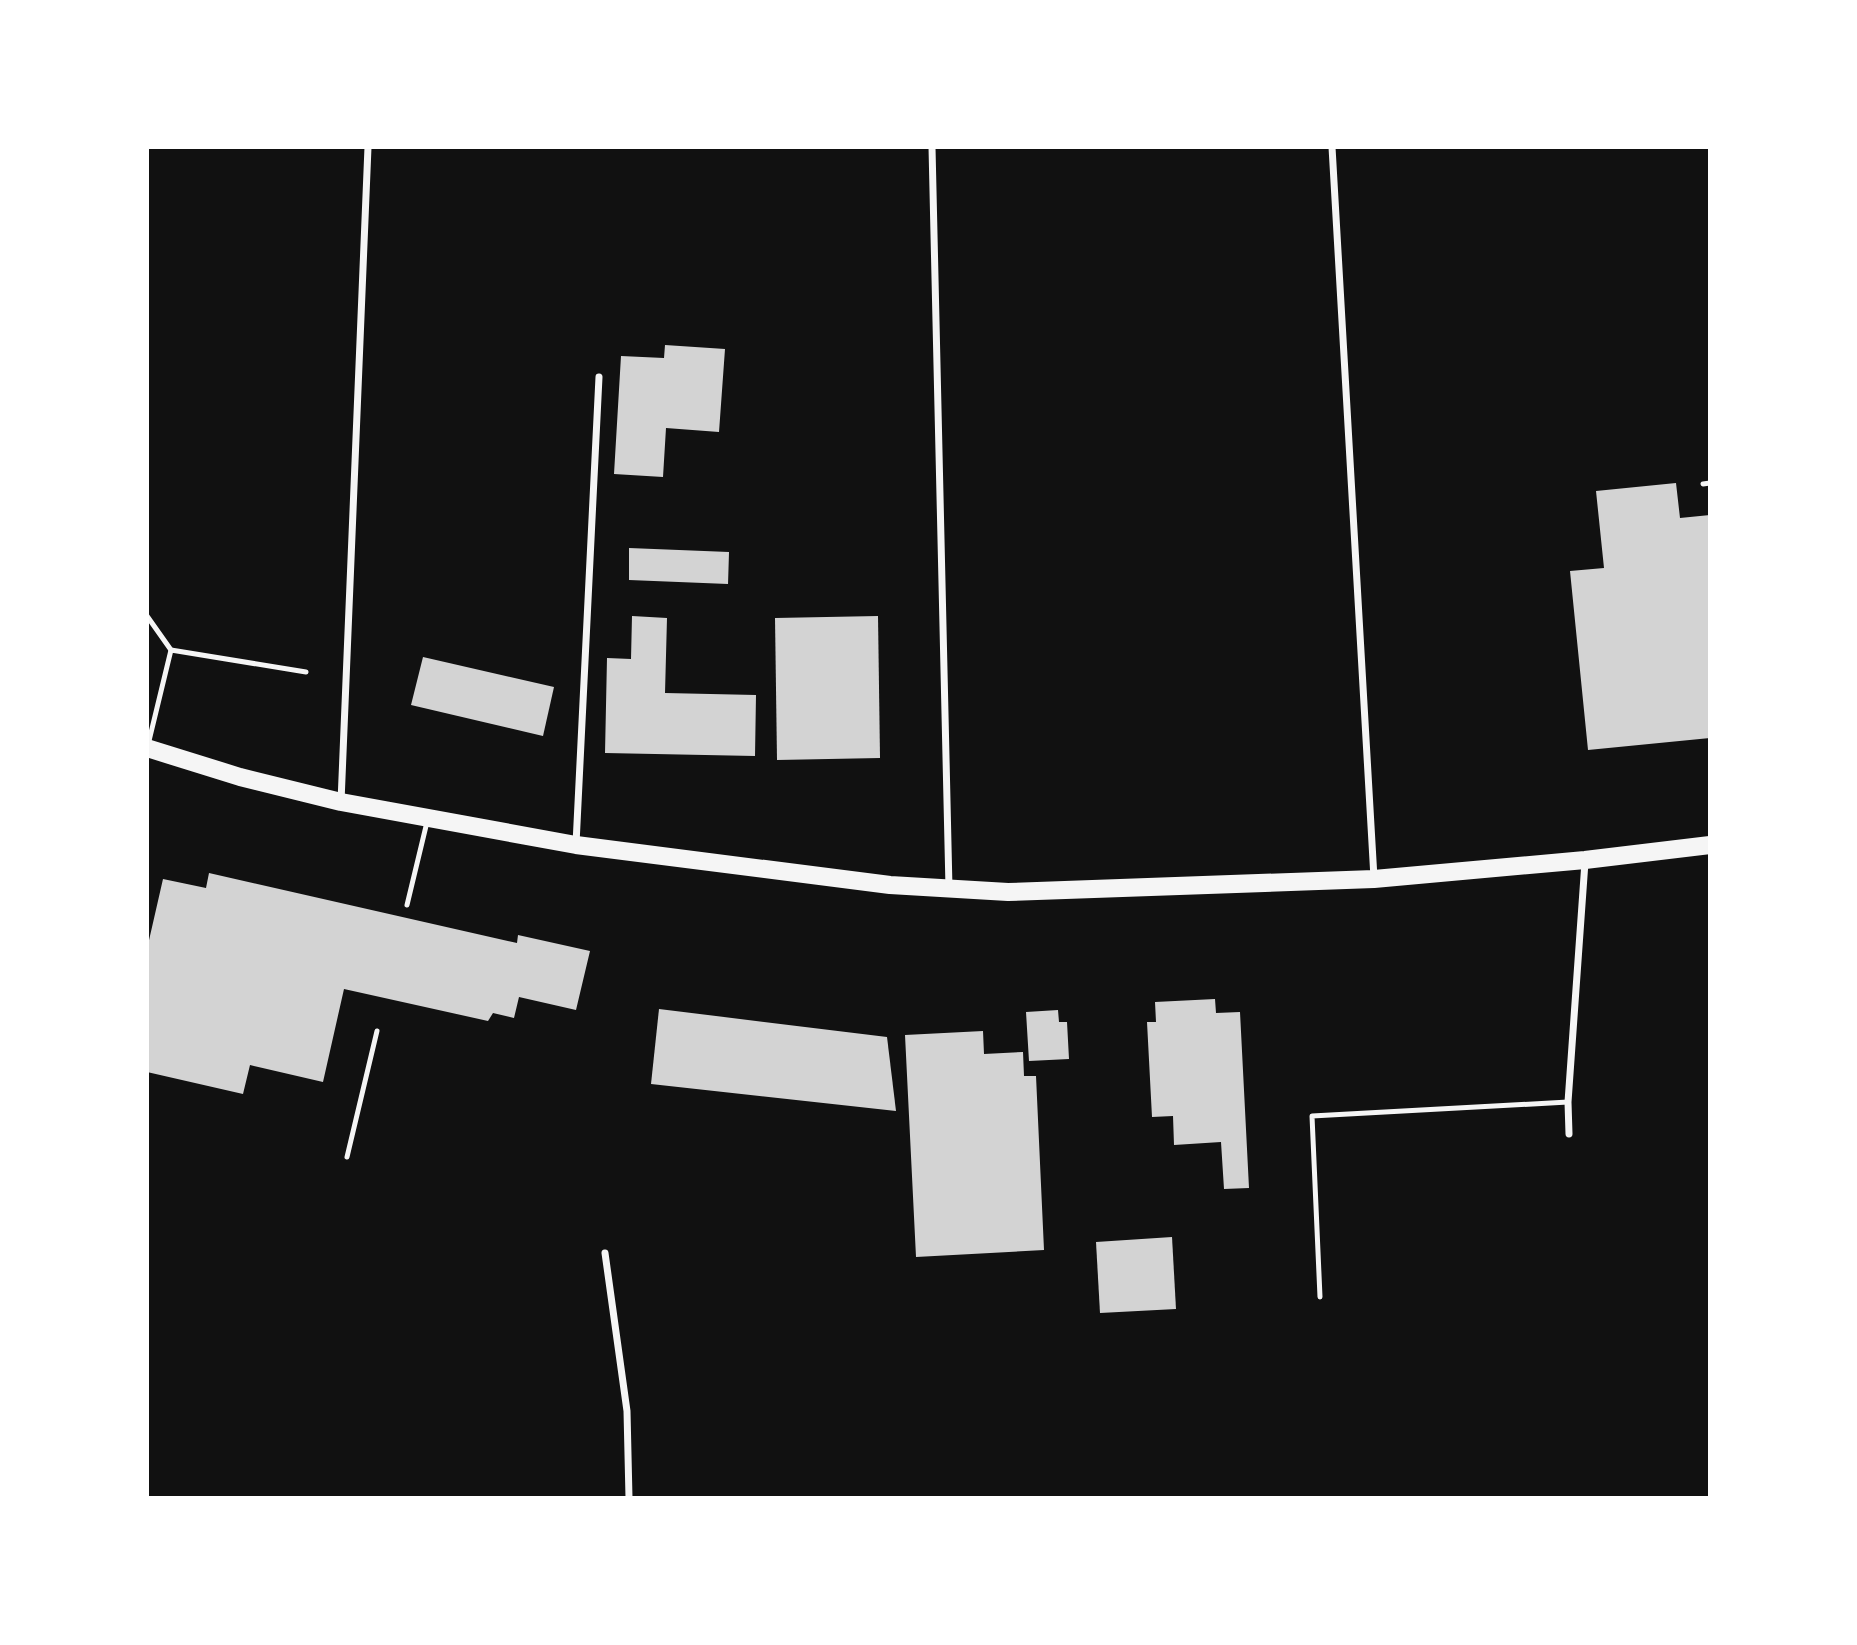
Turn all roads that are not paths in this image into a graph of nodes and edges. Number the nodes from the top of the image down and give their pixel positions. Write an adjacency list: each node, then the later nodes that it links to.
1 (368, 147): 11 (street)
2 (932, 147): 17 (street)
3 (1332, 147): 16 (street)
4 (599, 377): 13 (street)
5 (1710, 483): 6 (lane)
6 (1703, 484)
7 (147, 616): 8 (lane)
8 (171, 650): 9 (lane); 10 (lane)
9 (306, 672)
10 (147, 748): 11 (main road)
11 (341, 802): 12 (main road)
12 (428, 819): 13 (main road); 18 (lane)
13 (576, 845): 17 (main road)
14 (1710, 845): 15 (main road)
15 (1585, 860): 16 (main road); 20 (street)
16 (1374, 879): 17 (main road)
17 (949, 889)
18 (407, 905)
19 (377, 1031): 22 (lane)
20 (1568, 1102): 21 (street); 24 (lane)
21 (1569, 1134)
22 (347, 1157)
23 (605, 1253): 25 (street)
24 (1320, 1297)
25 (629, 1498)

